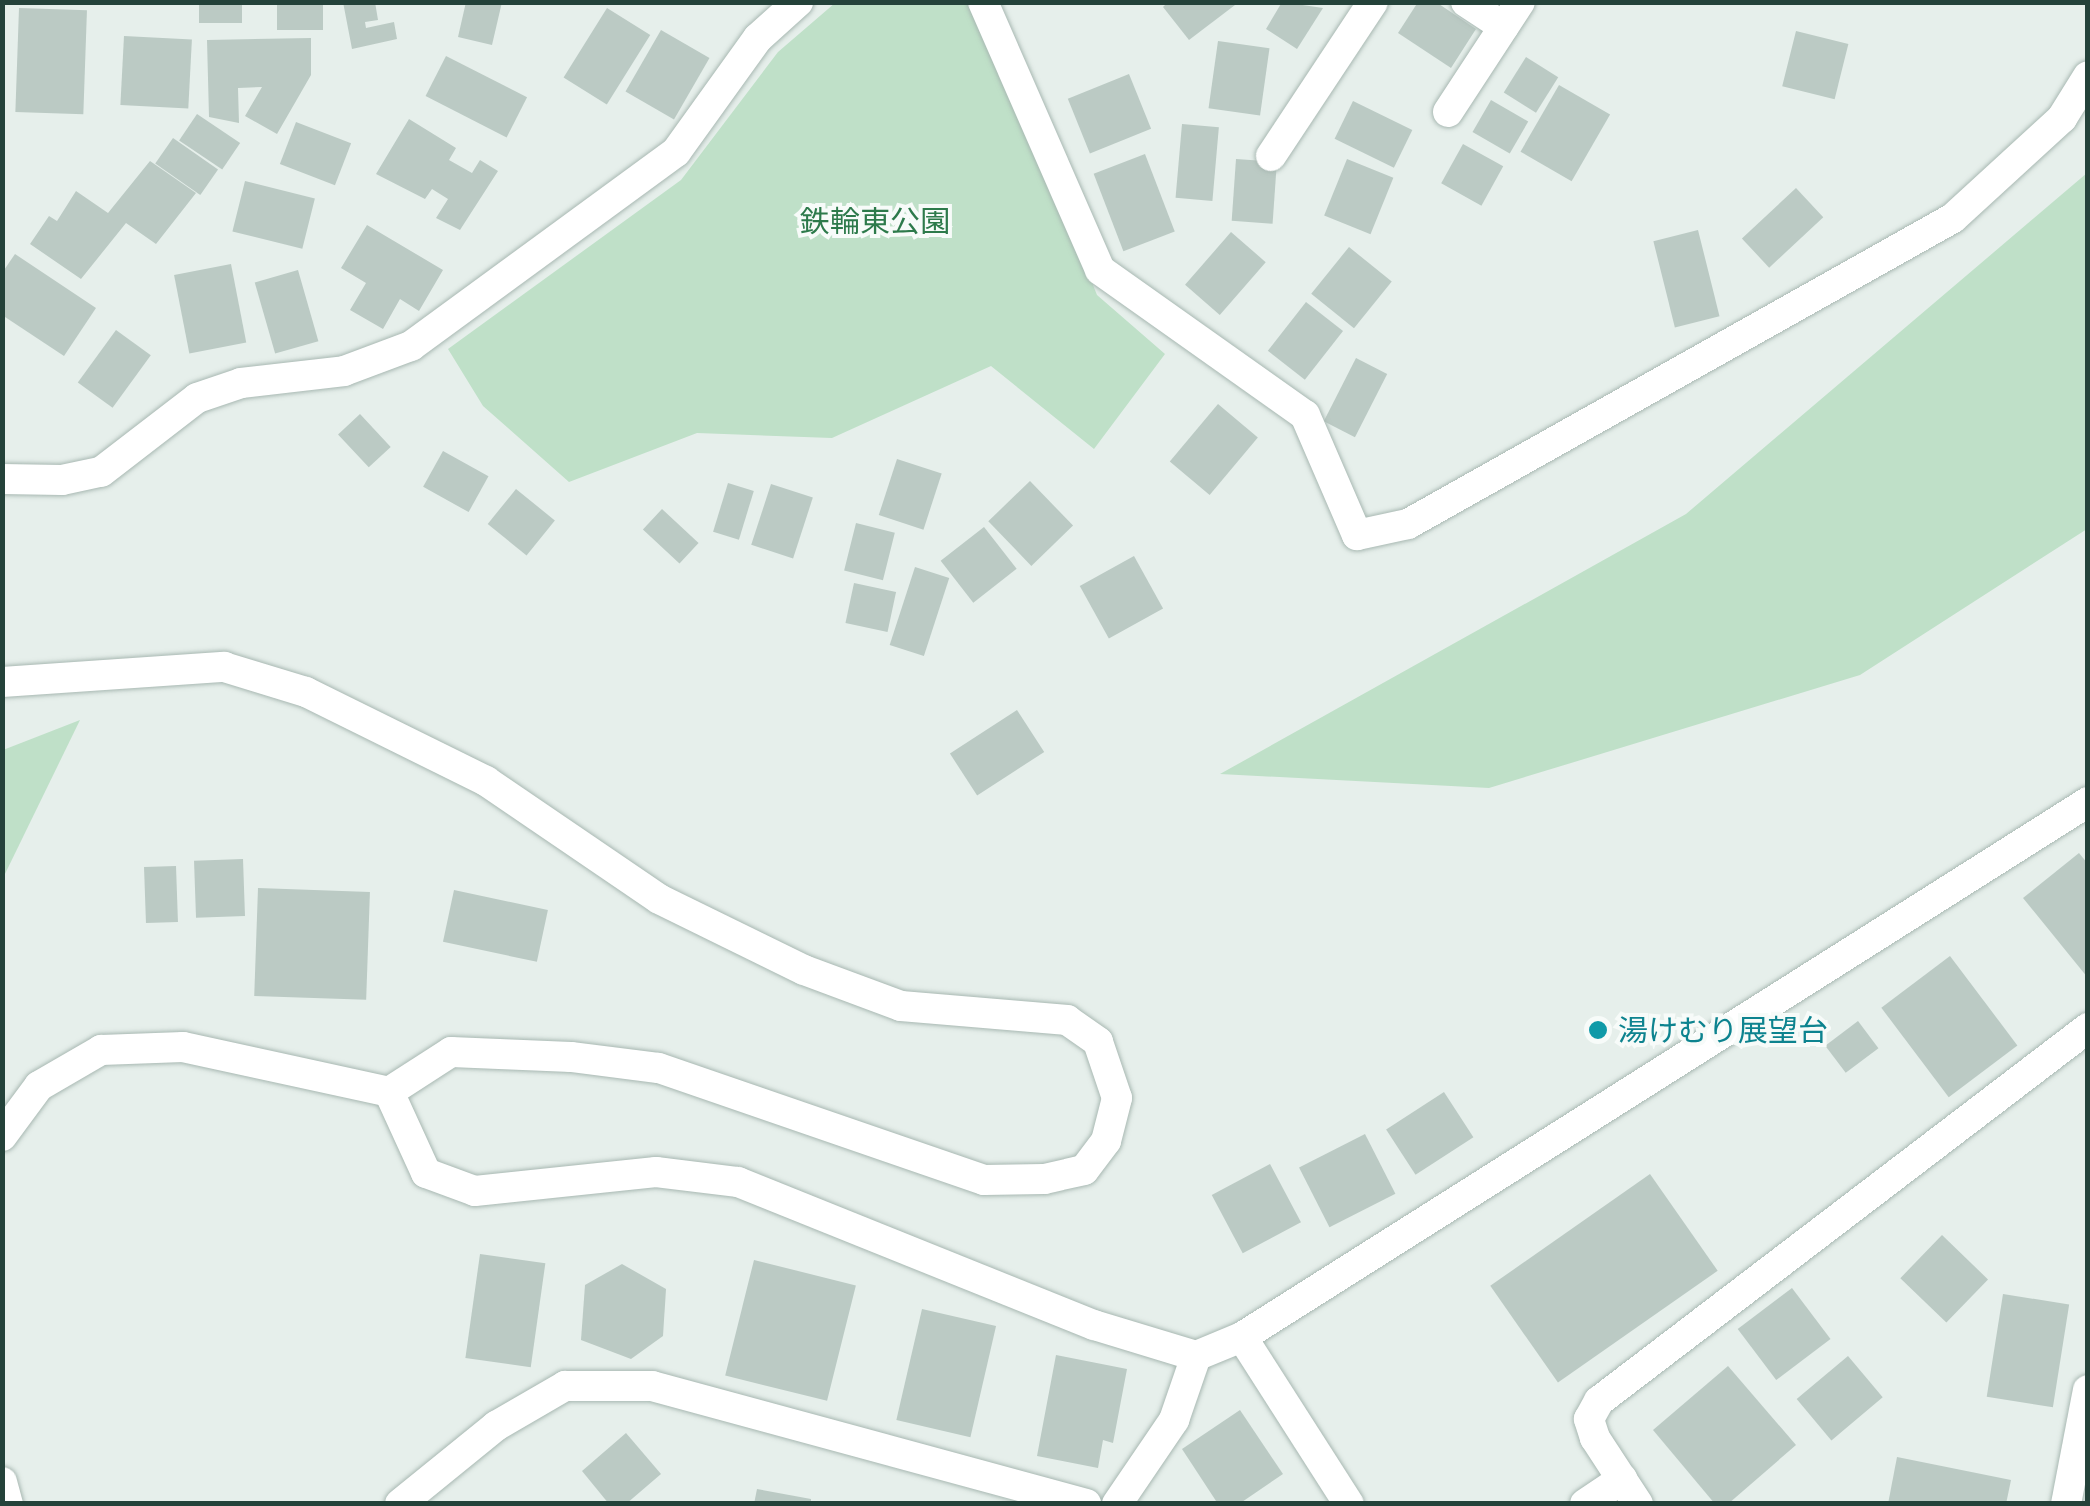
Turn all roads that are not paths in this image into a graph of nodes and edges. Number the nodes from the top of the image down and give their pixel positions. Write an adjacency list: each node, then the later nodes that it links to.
1 (798, 2): 9 (street)
2 (983, 2): 6 (street)
3 (1373, 2): 8 (street)
4 (1466, 2): 5 (street)
5 (1512, 15): 7 (street)
6 (2088, 76)
7 (1448, 112)
8 (1271, 156)
9 (2, 479)
10 (2, 682): 13 (street)
11 (2088, 802): 15 (street)
12 (2088, 1028): 19 (street)
13 (388, 1092): 14 (street); 16 (street)
14 (2, 1136)
15 (1242, 1338): 16 (street); 24 (street)
16 (1196, 1356): 23 (street)
17 (2088, 1390): 26 (street)
18 (2, 1482): 20 (street)
19 (1630, 1491): 25 (street)
20 (8, 1504)
21 (400, 1504): 22 (street)
22 (1086, 1504)
23 (1118, 1504)
24 (1349, 1504)
25 (1585, 1504)
26 (2066, 1504)

